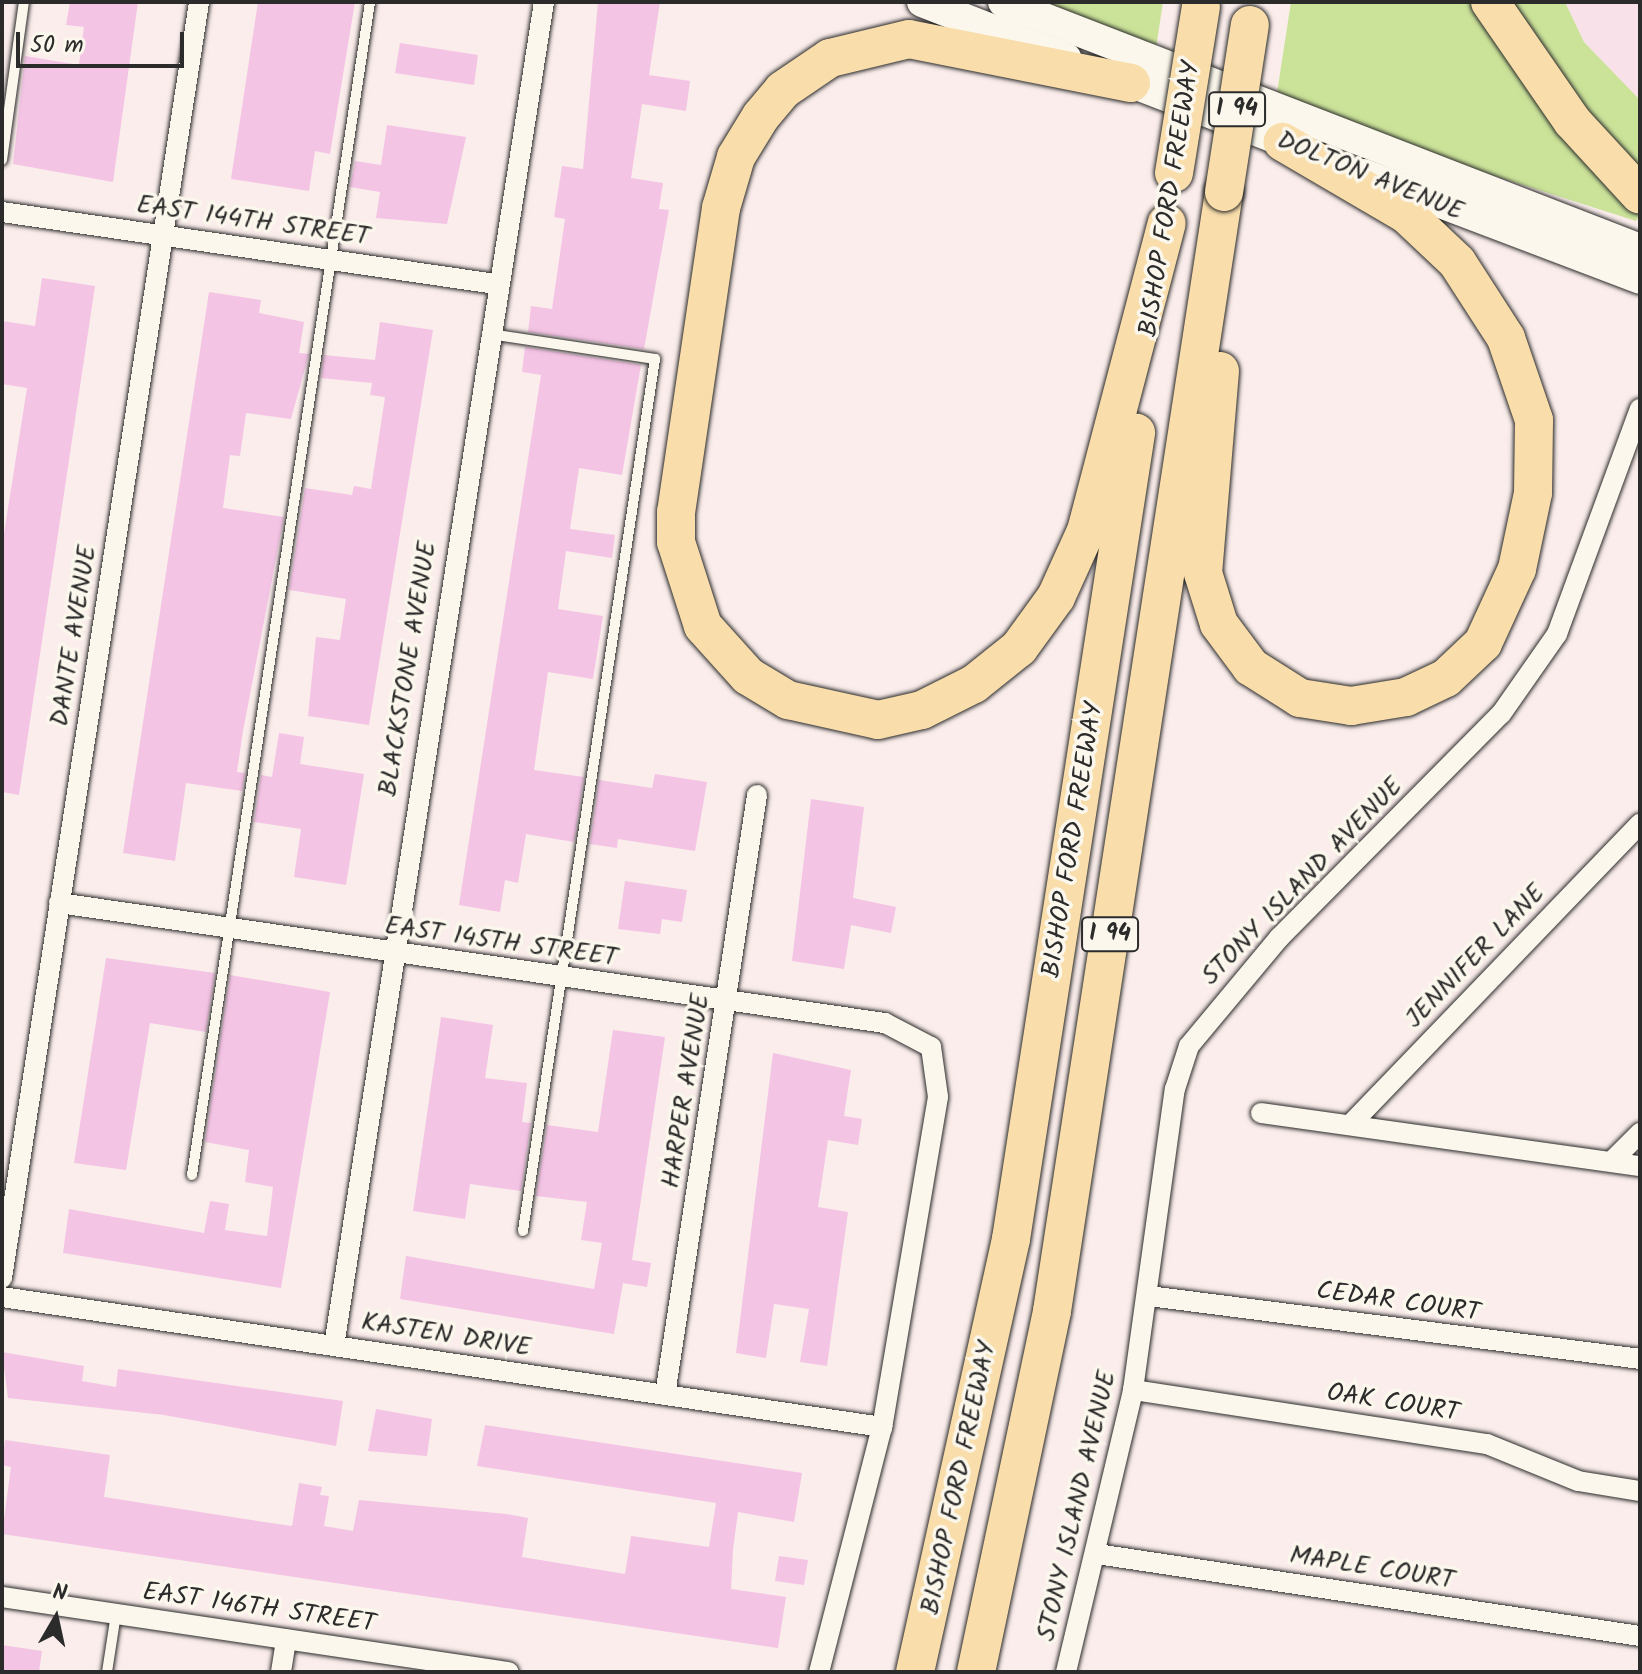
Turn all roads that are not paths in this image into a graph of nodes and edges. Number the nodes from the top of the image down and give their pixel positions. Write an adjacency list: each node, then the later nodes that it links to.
1 (24, 2): 12 (lane)
2 (199, 2): 17 (street, DANTE AVENUE)
3 (370, 2): 19 (lane)
4 (544, 2): 21 (street, BLACKSTONE AVENUE)
5 (922, 2): 10 (street, DOLTON AVENUE)
6 (1003, 2): 18 (street, DOLTON AVENUE)
7 (1490, 2): 13 (highway)
8 (1201, 4): 15 (highway, BISHOP FORD FREEWAY / I 94, bridge)
9 (1252, 14): 16 (highway, BISHOP FORD FREEWAY / I 94, bridge)
10 (1131, 83): 11 (street, DOLTON AVENUE); 15 (highway)
11 (1283, 142): 16 (highway); 20 (street, DOLTON AVENUE)
12 (2, 160)
13 (1640, 195)
14 (2, 212): 17 (street, EAST 144TH STREET)
15 (1167, 223): 56 (highway, BISHOP FORD FREEWAY / I 94)
16 (1218, 231): 57 (highway, BISHOP FORD FREEWAY / I 94)
17 (164, 236): 19 (street, EAST 144TH STREET); 26 (street, DANTE AVENUE)
18 (1640, 249)
19 (331, 260): 21 (street, EAST 144TH STREET); 27 (lane)
20 (1640, 279)
21 (495, 284): 22 (street, BLACKSTONE AVENUE)
22 (488, 334): 28 (street, BLACKSTONE AVENUE); 29 (lane)
23 (1640, 409): 39 (street, STONY ISLAND AVENUE)
24 (757, 795): 30 (street, HARPER AVENUE)
25 (1640, 824): 32 (street, JENNIFER LANE)
26 (59, 903): 27 (street, EAST 145TH STREET); 38 (street, DANTE AVENUE)
27 (230, 929): 28 (street, EAST 145TH STREET); 36 (lane)
28 (391, 953): 29 (street, EAST 145TH STREET); 41 (street, BLACKSTONE AVENUE)
29 (561, 978): 30 (street, EAST 145TH STREET); 37 (lane)
30 (727, 1003): 44 (street, HARPER AVENUE); 45 (street, EAST 145TH STREET)
31 (1261, 1113): 32 (street)
32 (1350, 1125): 34 (street)
33 (1640, 1133): 34 (street)
34 (1612, 1161): 35 (street)
35 (1640, 1166)
36 (192, 1175)
37 (523, 1231)
38 (2, 1278)
39 (1149, 1296): 42 (street, CEDAR COURT); 43 (street, STONY ISLAND AVENUE)
40 (2, 1297): 41 (street, KASTEN DRIVE)
41 (334, 1346): 44 (street, KASTEN DRIVE)
42 (1640, 1359)
43 (1133, 1390): 46 (street, OAK COURT); 47 (street, STONY ISLAND AVENUE)
44 (665, 1395): 45 (street, KASTEN DRIVE)
45 (882, 1427): 55 (street)
46 (1640, 1491)
47 (1097, 1554): 50 (street, MAPLE COURT); 58 (street, STONY ISLAND AVENUE)
48 (2, 1597): 49 (street, EAST 146TH STREET)
49 (116, 1614): 51 (street, EAST 146TH STREET); 52 (lane)
50 (1640, 1636)
51 (286, 1639): 53 (street); 54 (street, EAST 146TH STREET)
52 (107, 1672)
53 (281, 1672)
54 (508, 1672)
55 (819, 1672)
56 (915, 1672)
57 (976, 1672)
58 (1066, 1672)

